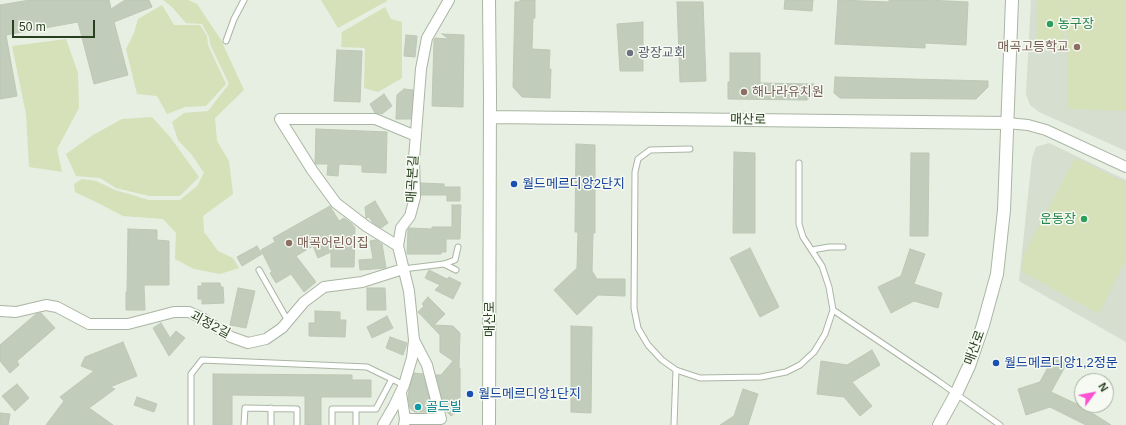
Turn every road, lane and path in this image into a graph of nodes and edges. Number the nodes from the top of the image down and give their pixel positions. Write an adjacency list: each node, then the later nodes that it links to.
1 (244, 0): 5 (lane)
2 (449, 0): 8 (street, 매곡본길)
3 (489, 0): 6 (street, 매산로)
4 (1012, 0): 7 (street, 매산로)
5 (226, 41)
6 (490, 117): 7 (street, 매산로); 38 (street, 매산로)
7 (1006, 123): 11 (street); 27 (street, 매산로)
8 (416, 136): 12 (street, 매곡본길); 12 (street)
9 (690, 149): 24 (lane)
10 (799, 163): 15 (lane)
11 (1126, 167)
12 (398, 246): 17 (street, 매곡본길)
13 (458, 248): 16 (lane)
14 (843, 248): 15 (lane)
15 (812, 250): 20 (lane)
16 (444, 264): 17 (lane); 19 (lane)
17 (403, 269): 22 (street, 괴정2길); 23 (street, 매곡본길)
18 (259, 270): 22 (lane)
19 (456, 270)
20 (833, 310): 24 (lane); 27 (lane)
21 (0, 311): 22 (street, 괴정2길)
22 (288, 321)
23 (414, 340): 26 (street, 매곡본길); 30 (street)
24 (676, 370): 39 (lane)
25 (392, 379): 26 (lane); 29 (lane); 31 (lane)
26 (402, 389): 30 (street); 37 (street, 매곡본길)
27 (956, 394): 40 (street, 매산로); 41 (lane)
28 (270, 408): 32 (lane); 33 (lane); 34 (lane)
29 (356, 409): 35 (lane); 36 (lane)
30 (405, 422)
31 (191, 425)
32 (244, 425)
33 (270, 425)
34 (297, 425)
35 (332, 425)
36 (356, 425)
37 (383, 425)
38 (489, 425)
39 (674, 425)
40 (939, 425)
41 (1000, 425)

